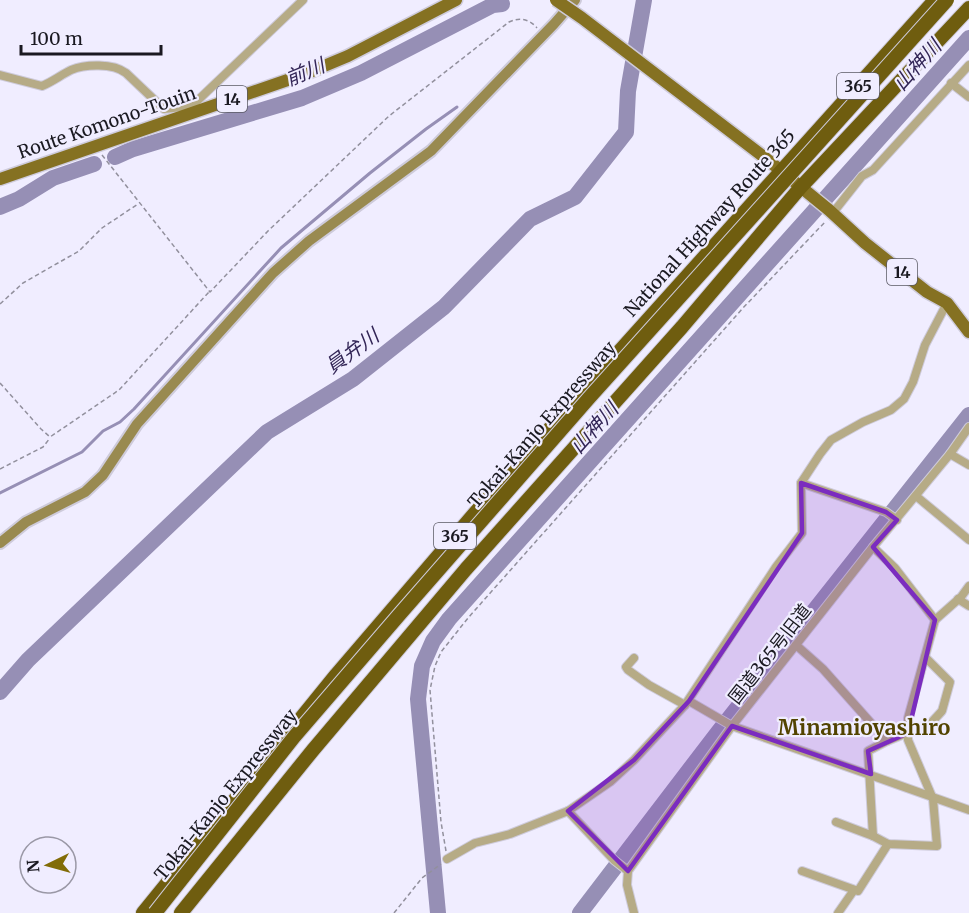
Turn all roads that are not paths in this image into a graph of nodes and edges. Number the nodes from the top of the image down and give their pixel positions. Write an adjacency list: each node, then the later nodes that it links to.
1 (303, 0): 12 (street)
2 (456, 0): 12 (main road, Route Komono-Touin / 14)
3 (555, 0): 13 (main road, 14, bridge)
4 (575, 0): 26 (street)
5 (935, 0): 13 (highway, National Highway Route 365 / 365)
6 (947, 0): 51 (highway, Tokai-Kanjo Expressway, bridge)
7 (969, 8): 15 (highway, 365)
8 (969, 65): 10 (street)
9 (0, 75): 12 (street)
10 (951, 84): 11 (street); 16 (street)
11 (969, 98)
12 (191, 109): 14 (main road, Route Komono-Touin / 14)
13 (781, 170): 15 (main road, 14); 50 (highway, National Highway Route 365 / 365)
14 (0, 179)
15 (804, 191): 16 (main road, 14); 52 (highway, 365)
16 (830, 212): 17 (main road, 14)
17 (947, 303): 18 (main road, 14); 22 (street)
18 (969, 332)
19 (969, 427): 20 (street, 国道365号旧道)
20 (950, 454): 21 (street); 23 (street, 国道365号旧道)
21 (969, 465)
22 (801, 483): 24 (street); 35 (street)
23 (916, 496): 24 (street, 国道365号旧道); 25 (street)
24 (892, 516): 27 (street, 国道365号旧道)
25 (969, 540)
26 (0, 543)
27 (873, 547): 31 (street); 32 (street, 国道365号旧道)
28 (969, 586): 29 (street)
29 (958, 599): 30 (street); 31 (street)
30 (969, 606)
31 (935, 620): 33 (street)
32 (796, 645): 36 (street, 国道365号旧道); 38 (street)
33 (925, 657): 37 (street); 37 (street)
34 (634, 658): 35 (street)
35 (687, 703): 36 (street); 42 (street)
36 (728, 724): 39 (street); 47 (street, 国道365号旧道)
37 (908, 733): 38 (street); 40 (street)
38 (887, 741): 39 (street)
39 (871, 774): 40 (street); 44 (street)
40 (933, 798): 41 (street); 45 (street)
41 (969, 810)
42 (568, 811): 46 (street); 47 (street)
43 (836, 822): 44 (street)
44 (873, 836): 45 (street)
45 (888, 844): 49 (street)
46 (446, 860)
47 (625, 869): 53 (street)
48 (801, 872): 49 (street)
49 (854, 890): 54 (street)
50 (143, 913)
51 (155, 913)
52 (181, 913)
53 (634, 913)
54 (838, 913)

